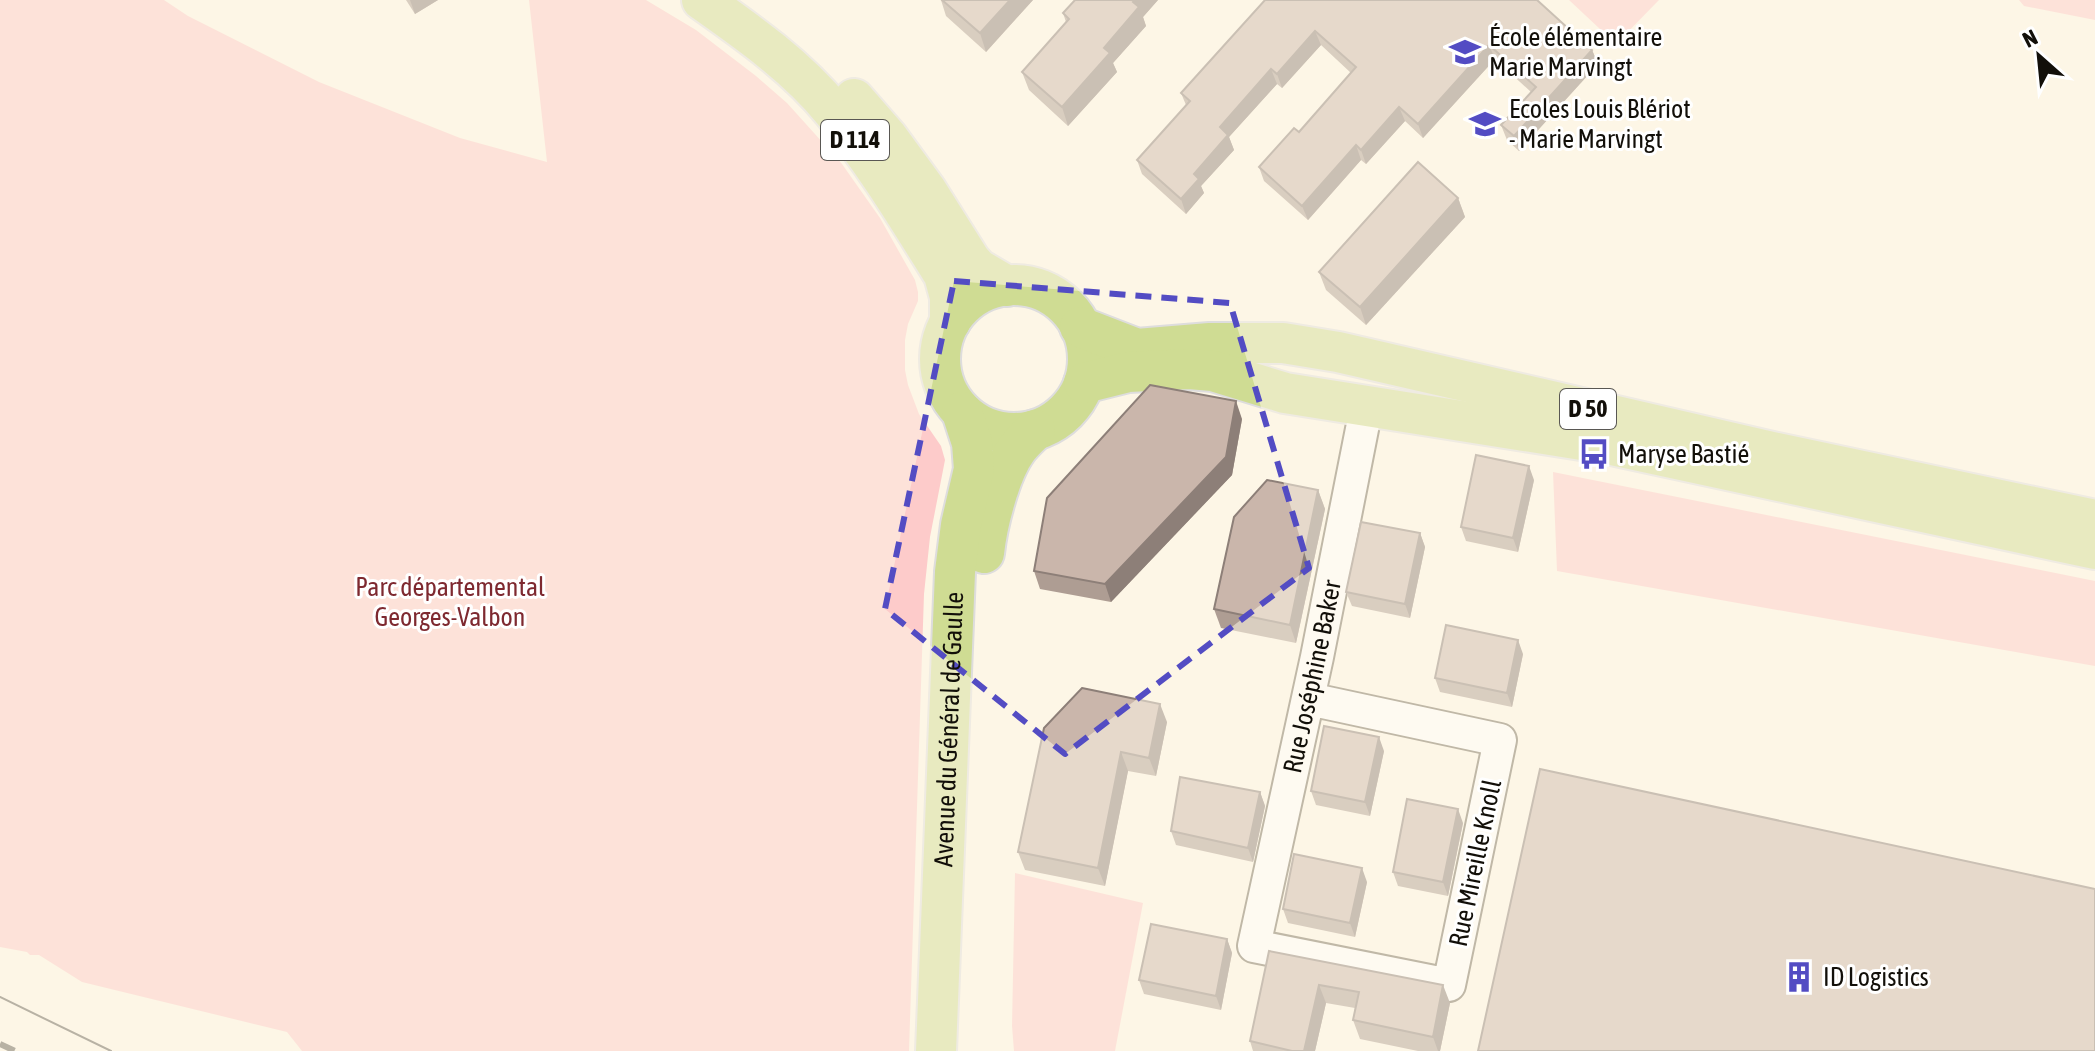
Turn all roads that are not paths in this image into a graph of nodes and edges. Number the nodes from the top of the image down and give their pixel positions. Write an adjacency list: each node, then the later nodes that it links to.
1 (702, 0): 4 (main road, D 114)
2 (741, 0): 3 (main road, D 114)
3 (1007, 286): 4 (main road); 5 (main road)
4 (950, 322): 8 (main road)
5 (1080, 327): 6 (main road); 10 (main road, D 50)
6 (1084, 383): 7 (main road, D 50); 9 (main road)
7 (1369, 406): 11 (main road, D 50); 12 (street, Rue Joséphine Baker)
8 (962, 412): 9 (main road); 14 (main road, Avenue du Général de Gaulle)
9 (1035, 430): 15 (main road, Avenue du Général de Gaulle)
10 (2095, 520)
11 (2095, 549)
12 (1309, 699): 13 (street, Rue Mireille Knoll); 13 (street, Rue Joséphine Baker)
13 (1449, 985)
14 (936, 1051)
15 (951, 1051)

